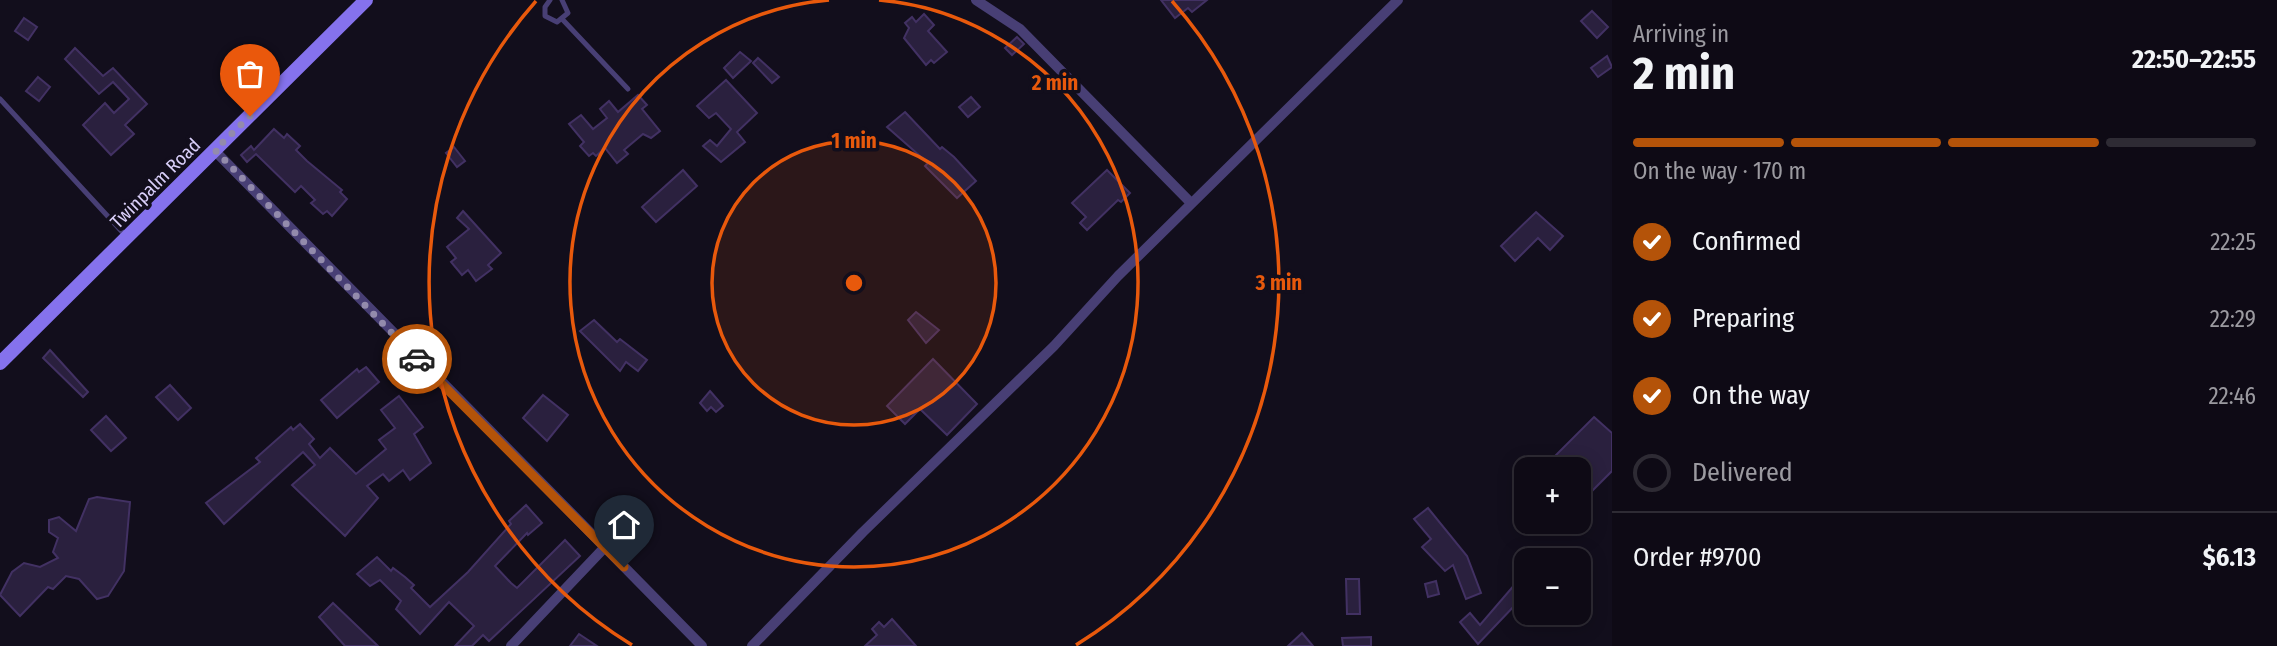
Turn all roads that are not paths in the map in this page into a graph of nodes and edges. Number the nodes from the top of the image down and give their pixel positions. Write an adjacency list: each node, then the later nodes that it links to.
1 (366, 0): 9 (main road, Twinpalm Road)
2 (562, 0): 6 (lane)
3 (975, 0): 10 (street)
4 (1398, 0): 10 (street)
5 (547, 1): 6 (lane)
6 (563, 20): 7 (lane)
7 (628, 89)
8 (0, 99): 11 (lane)
9 (215, 150): 11 (main road, Twinpalm Road); 13 (street)
10 (1191, 204): 16 (street)
11 (127, 237): 12 (main road, Twinpalm Road)
12 (2, 358)
13 (604, 547): 14 (street); 15 (street)
14 (511, 646)
15 (702, 646)
16 (752, 646)

